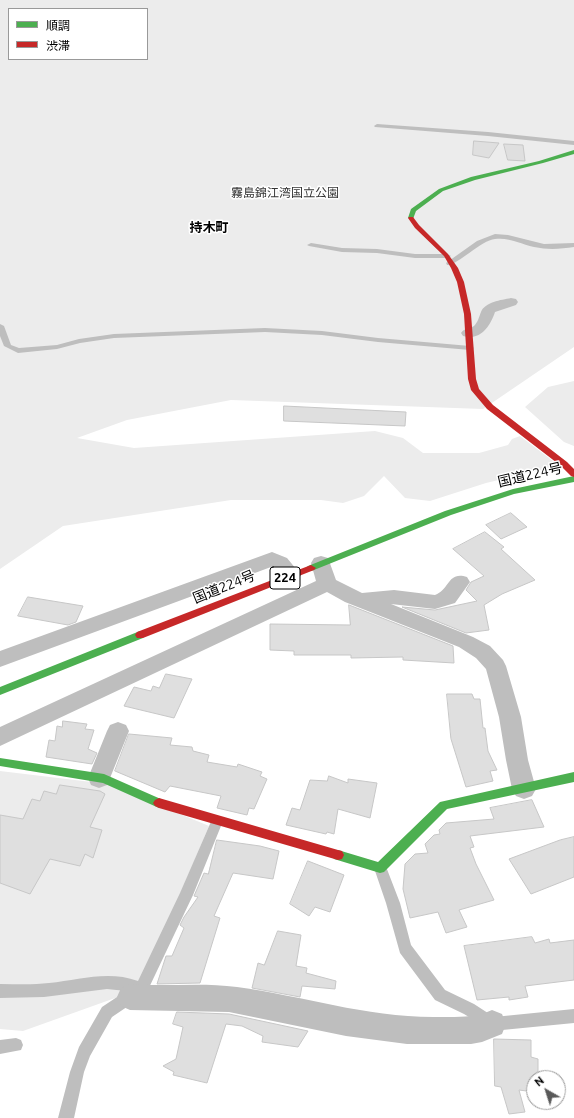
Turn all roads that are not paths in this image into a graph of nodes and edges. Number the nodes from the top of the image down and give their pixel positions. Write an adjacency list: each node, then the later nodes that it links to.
1 (377, 126): 2 (lane)
2 (574, 143)
3 (574, 152): 6 (main road)
4 (311, 245): 6 (lane)
5 (574, 245): 6 (lane)
6 (448, 259): 9 (main road)
7 (511, 302): 9 (street)
8 (0, 326): 10 (lane)
9 (468, 333): 10 (main road)
10 (470, 348): 11 (main road)
11 (574, 474)
12 (574, 479): 13 (main road, 国道224号 / 224)
13 (321, 563): 14 (main road, 国道224号 / 224); 16 (street)
14 (291, 575): 18 (street); 19 (main road, 国道224号 / 224)
15 (460, 582): 17 (street)
16 (327, 584): 17 (street); 21 (street)
17 (360, 600): 25 (street)
18 (0, 659)
19 (0, 691)
20 (118, 731): 24 (street)
21 (0, 737)
22 (0, 762): 24 (main road)
23 (574, 777): 25 (main road)
24 (99, 778): 26 (main road)
25 (524, 789): 27 (main road)
26 (217, 821): 27 (main road); 29 (lane)
27 (380, 868): 31 (lane)
28 (0, 990): 29 (lane)
29 (136, 993): 31 (street); 34 (lane)
30 (574, 1016): 31 (lane)
31 (492, 1024)
32 (16, 1046): 33 (lane)
33 (0, 1047)
34 (66, 1118)

